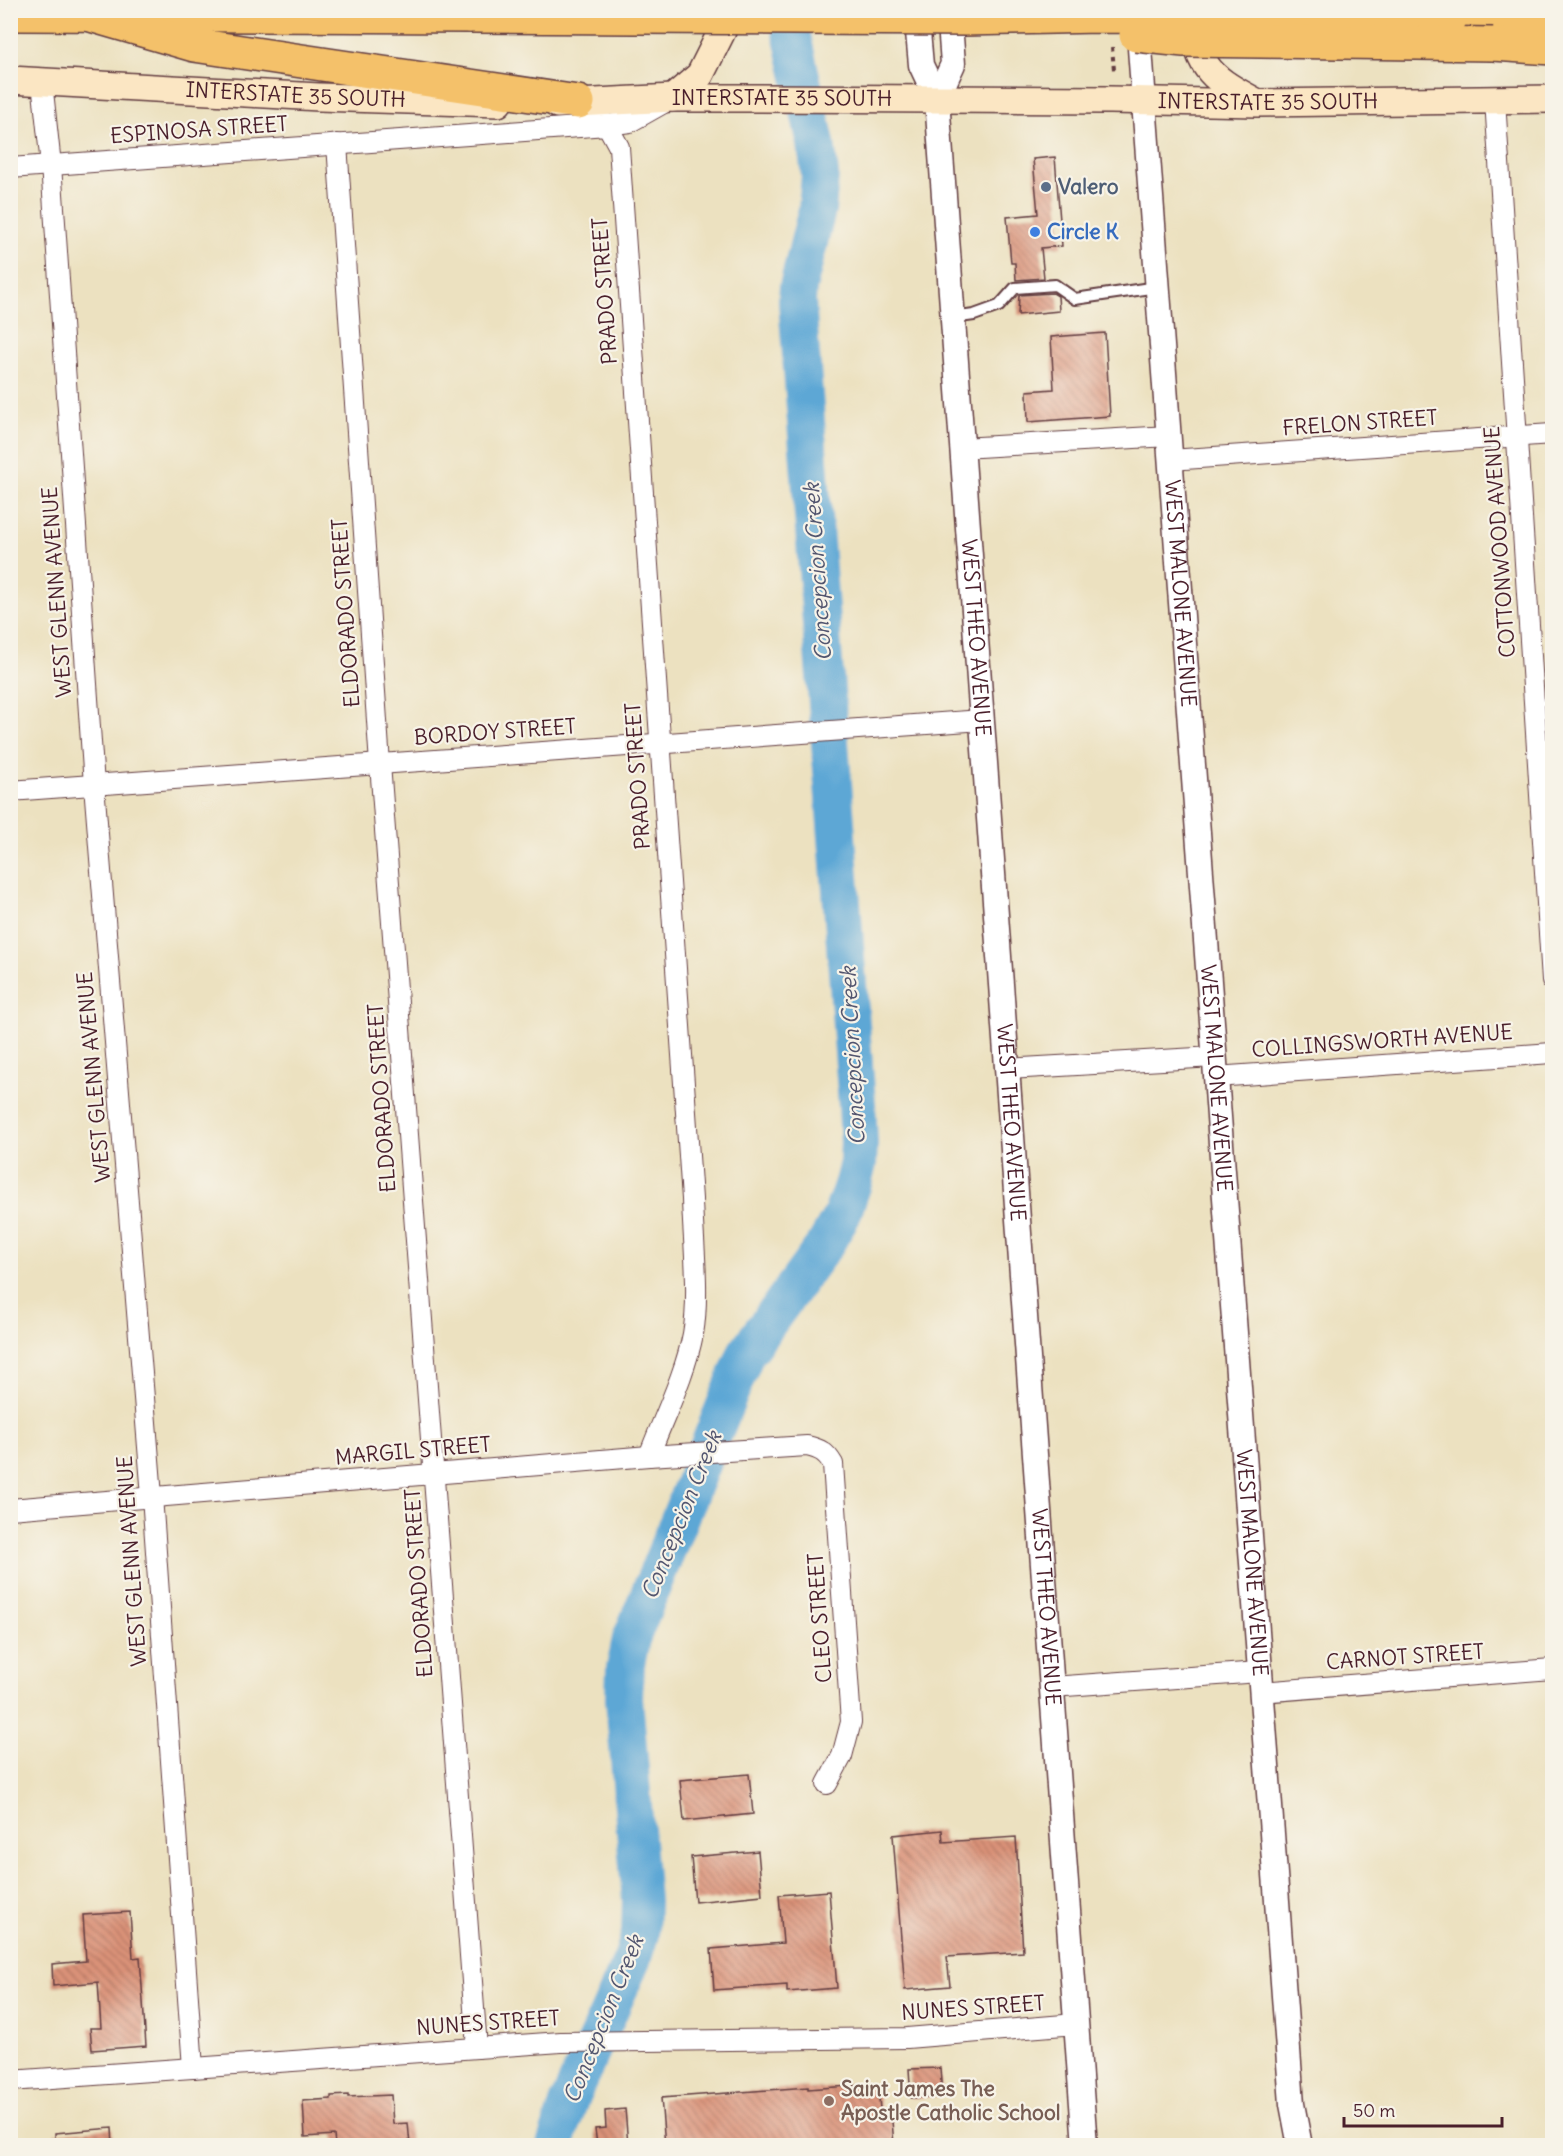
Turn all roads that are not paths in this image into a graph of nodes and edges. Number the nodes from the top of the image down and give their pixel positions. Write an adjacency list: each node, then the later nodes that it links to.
1 (725, 10): 12 (main road)
2 (916, 10): 13 (street, WEST THEO AVENUE)
3 (1137, 10): 16 (street, WEST MALONE AVENUE)
4 (1193, 10): 18 (main road)
5 (10, 14): 7 (highway)
6 (957, 15): 7 (highway, bridge); 8 (highway, bridge); 9 (highway, bridge); 13 (street, WEST THEO AVENUE)
7 (94, 16): 17 (highway)
8 (1552, 20)
9 (1552, 48)
10 (10, 80): 11 (main road, INTERSTATE 35 SOUTH)
11 (42, 82): 17 (main road, INTERSTATE 35 SOUTH); 21 (street, WEST GLENN AVENUE)
12 (673, 98): 13 (main road, INTERSTATE 35 SOUTH); 17 (main road, INTERSTATE 35 SOUTH); 19 (street, ESPINOSA STREET)
13 (937, 99): 16 (main road, INTERSTATE 35 SOUTH); 24 (street, WEST THEO AVENUE)
14 (1552, 99): 15 (main road, INTERSTATE 35 SOUTH)
15 (1495, 100): 18 (main road, INTERSTATE 35 SOUTH); 27 (street, COTTONWOOD AVENUE)
16 (1144, 101): 18 (main road, INTERSTATE 35 SOUTH); 23 (street, WEST MALONE AVENUE)
17 (579, 102): 19 (street, PRADO STREET)
18 (1257, 103)
19 (607, 125): 20 (street, ESPINOSA STREET); 31 (street, PRADO STREET)
20 (337, 144): 21 (street, ESPINOSA STREET); 32 (street, ELDORADO STREET)
21 (51, 165): 22 (street, ESPINOSA STREET); 33 (street, WEST GLENN AVENUE)
22 (10, 168)
23 (1157, 287): 24 (lane); 26 (street, WEST MALONE AVENUE)
24 (953, 318): 28 (street, WEST THEO AVENUE)
25 (1552, 434): 27 (street, FRELON STREET)
26 (1169, 436): 28 (street); 29 (street, WEST MALONE AVENUE)
27 (1517, 436): 29 (street, FRELON STREET); 35 (street, COTTONWOOD AVENUE)
28 (962, 448): 30 (street, WEST THEO AVENUE)
29 (1170, 460): 37 (street, WEST MALONE AVENUE)
30 (982, 720): 31 (street, BORDOY STREET); 38 (street, WEST THEO AVENUE)
31 (660, 744): 32 (street, BORDOY STREET); 40 (street, PRADO STREET)
32 (381, 764): 33 (street, BORDOY STREET); 41 (street, ELDORADO STREET)
33 (94, 785): 34 (street, BORDOY STREET); 42 (street, WEST GLENN AVENUE)
34 (10, 791)
35 (1552, 980)
36 (1552, 1053): 37 (street, COLLINGSWORTH AVENUE)
37 (1214, 1067): 38 (street, COLLINGSWORTH AVENUE); 45 (street, WEST MALONE AVENUE)
38 (1007, 1069): 46 (street, WEST THEO AVENUE)
39 (820, 1449): 40 (street, MARGIL STREET); 47 (street, CLEO STREET)
40 (649, 1456): 41 (street, MARGIL STREET)
41 (435, 1473): 42 (street, MARGIL STREET); 49 (street, ELDORADO STREET)
42 (152, 1496): 43 (street, MARGIL STREET); 50 (street, WEST GLENN AVENUE)
43 (10, 1509)
44 (1552, 1669): 45 (street, CARNOT STREET)
45 (1260, 1682): 46 (street, CARNOT STREET); 53 (street, WEST MALONE AVENUE)
46 (1052, 1687): 48 (street, WEST THEO AVENUE)
47 (828, 1784)
48 (1076, 2024): 49 (street, NUNES STREET); 52 (street, WEST THEO AVENUE)
49 (477, 2048): 50 (street, NUNES STREET)
50 (193, 2068): 51 (street, NUNES STREET)
51 (10, 2081)
52 (1085, 2145)
53 (1299, 2145)

